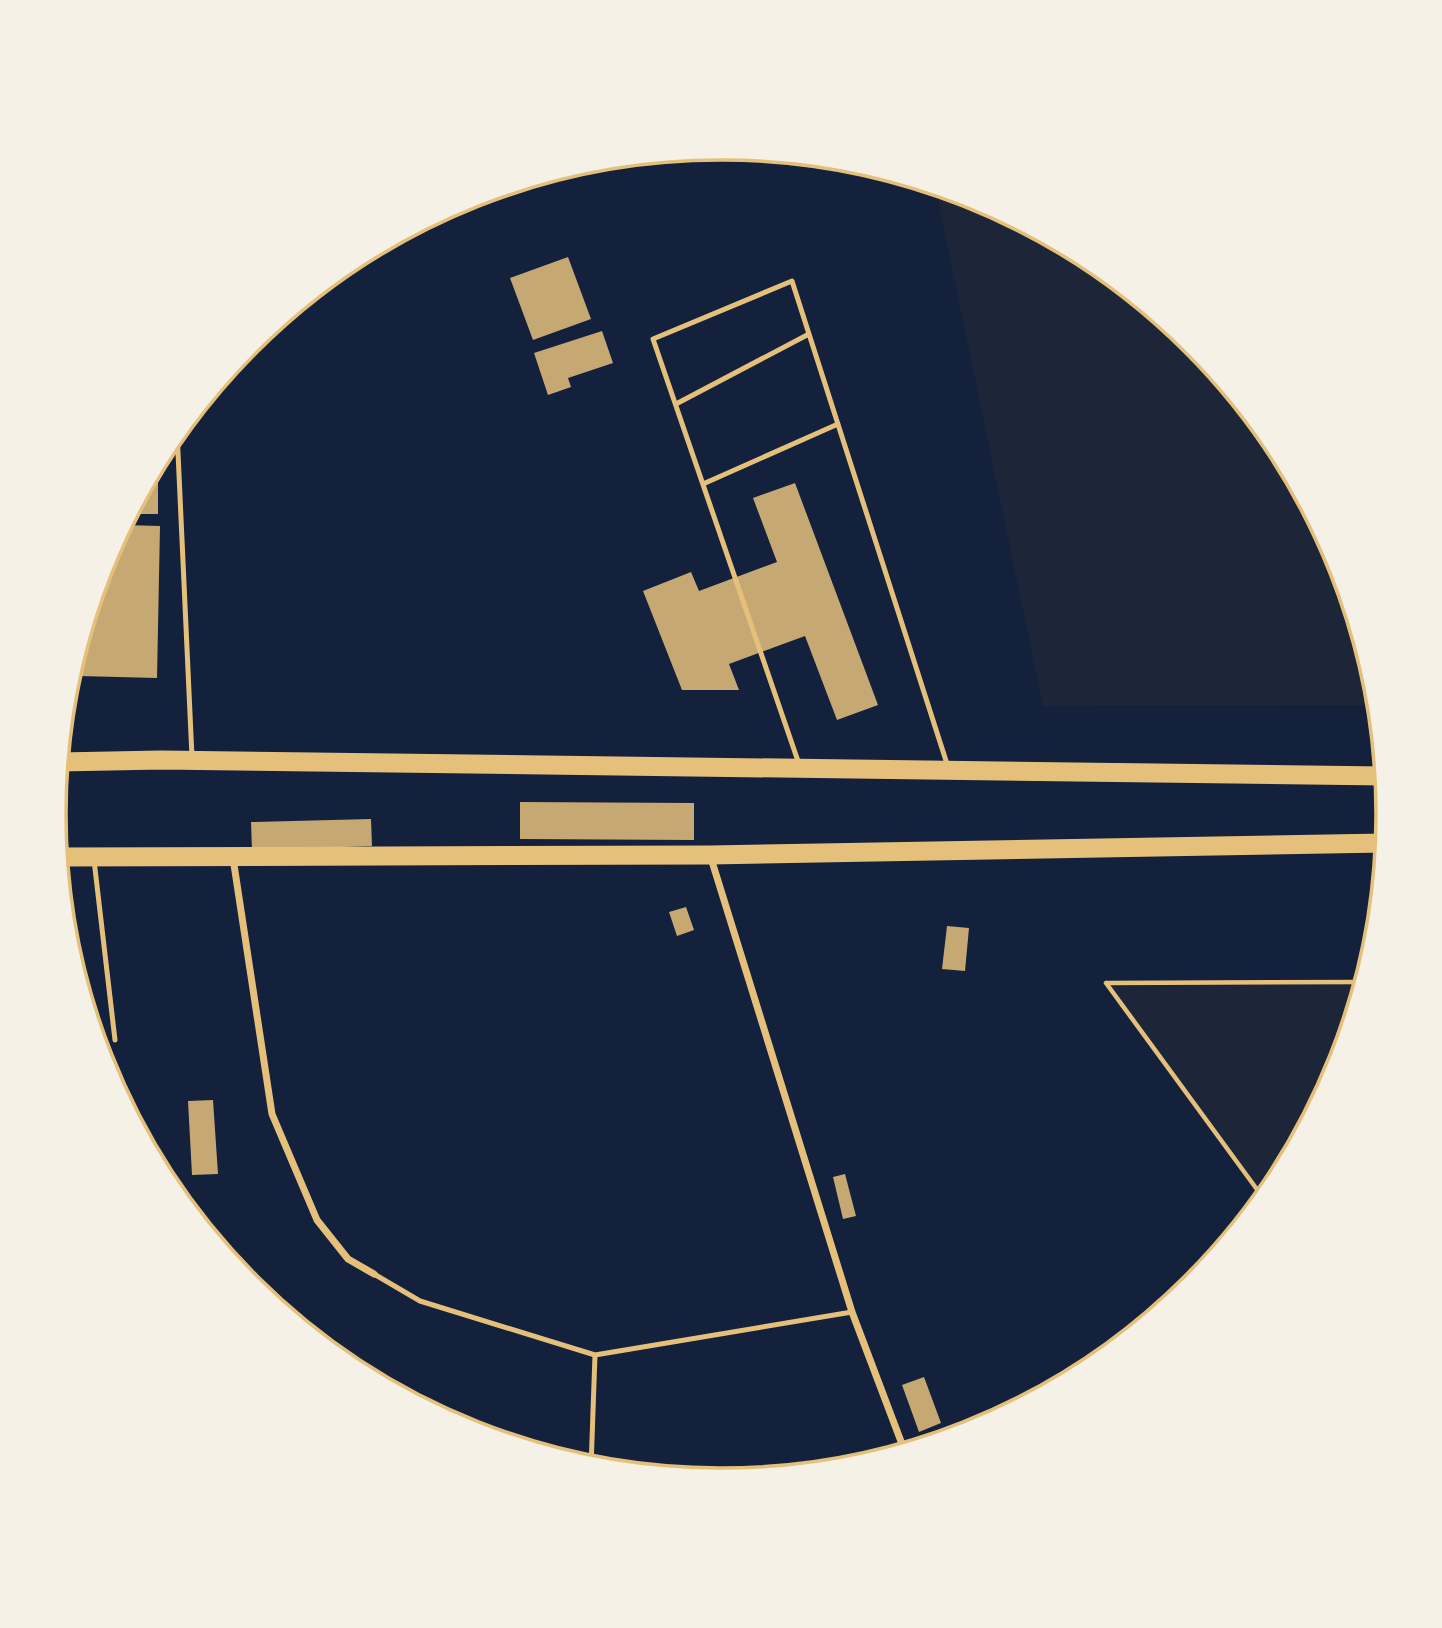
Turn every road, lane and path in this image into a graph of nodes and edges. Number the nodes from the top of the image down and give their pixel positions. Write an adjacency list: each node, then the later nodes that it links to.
1 (809, 334): 2 (lane); 2 (lane); 3 (lane)
2 (676, 404): 5 (lane)
3 (838, 424): 5 (lane); 9 (lane)
4 (178, 449): 6 (lane)
5 (703, 484): 8 (lane)
6 (192, 760): 7 (highway); 8 (highway)
7 (69, 762)
8 (801, 768): 9 (highway)
9 (949, 770): 10 (highway)
10 (1374, 776)
11 (1375, 843): 12 (highway)
12 (710, 855): 13 (highway); 20 (street)
13 (233, 856): 15 (highway); 19 (street)
14 (68, 857): 15 (highway)
15 (94, 857): 17 (lane)
16 (1353, 982): 18 (path)
17 (115, 1040)
18 (1257, 1189)
19 (374, 1274): 21 (lane)
20 (852, 1312): 21 (lane); 22 (street)
21 (595, 1355): 23 (lane)
22 (901, 1443)
23 (591, 1456)

